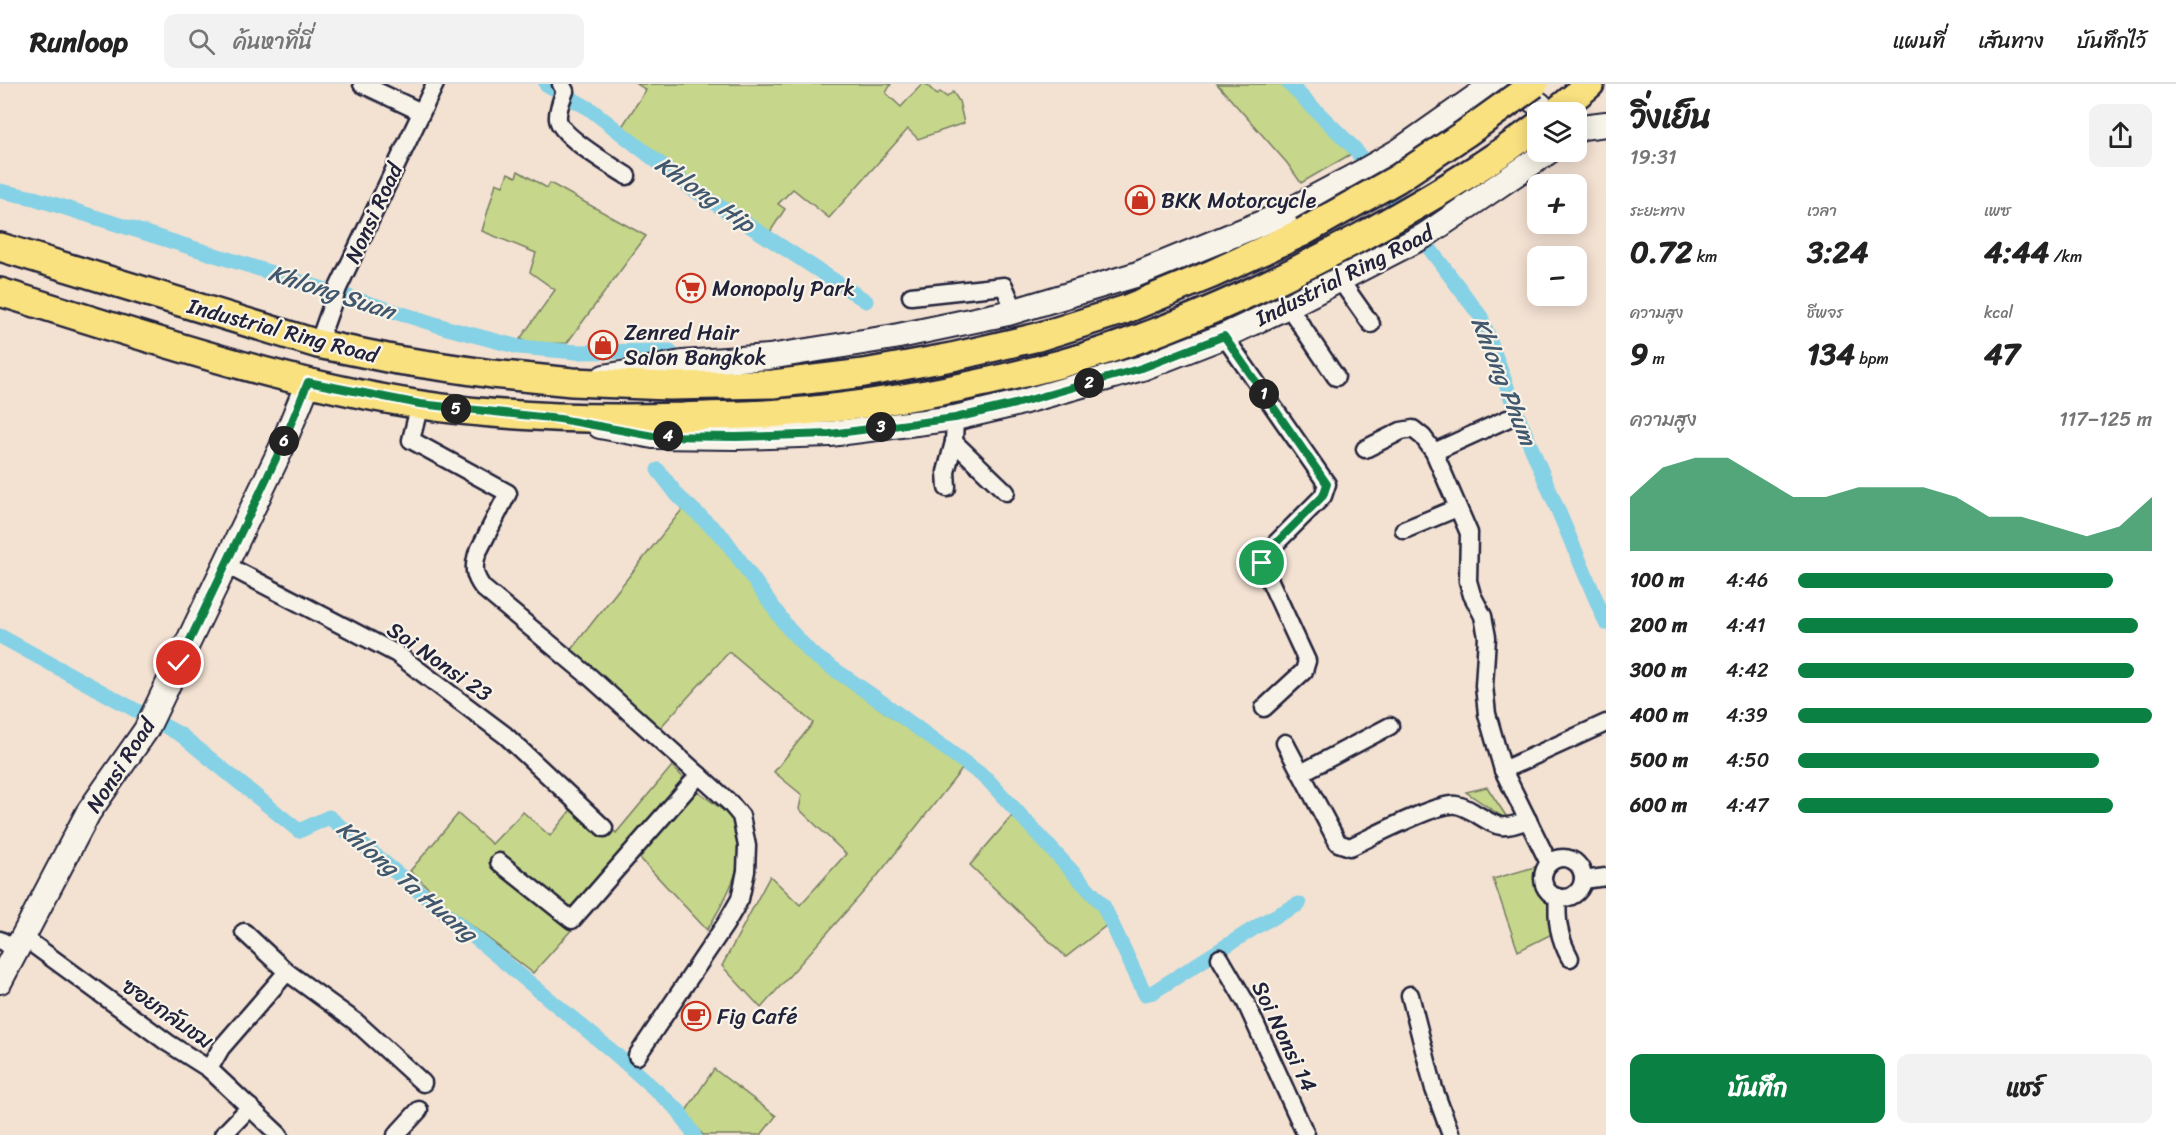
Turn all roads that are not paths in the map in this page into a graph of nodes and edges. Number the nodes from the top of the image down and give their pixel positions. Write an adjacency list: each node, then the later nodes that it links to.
1 (362, 84): 10 (street)
2 (435, 84): 10 (street, Nonsi Road)
3 (1494, 84): 21 (main road, Industrial Ring Road)
4 (1505, 84): 8 (main road)
5 (1534, 84): 27 (main road, Industrial Ring Road, bridge)
6 (1590, 84): 9 (main road)
7 (563, 92): 15 (street)
8 (1536, 102)
9 (1568, 102)
10 (421, 112): 24 (street, Nonsi Road)
11 (1606, 124): 12 (main road)
12 (1587, 127)
13 (1527, 134): 29 (main road, Industrial Ring Road)
14 (1530, 162): 17 (main road, Industrial Ring Road)
15 (627, 176)
16 (0, 247): 24 (main road, Industrial Ring Road)
17 (1340, 280): 20 (main road, Industrial Ring Road); 22 (street)
18 (0, 292): 26 (main road, Industrial Ring Road)
19 (911, 296): 21 (street)
20 (1288, 306): 23 (main road, Industrial Ring Road); 25 (street)
21 (1015, 311): 27 (main road, Industrial Ring Road)
22 (1371, 324)
23 (1224, 336): 31 (main road, Industrial Ring Road); 39 (street)
24 (318, 344): 27 (main road, Industrial Ring Road)
25 (1336, 377)
26 (308, 382): 28 (main road, Industrial Ring Road); 38 (main road, Nonsi Road)
27 (572, 382)
28 (420, 404): 29 (main road, Industrial Ring Road); 45 (street)
29 (560, 419): 31 (main road, Industrial Ring Road)
30 (1507, 419): 33 (street)
31 (955, 430): 34 (street); 35 (street)
32 (1365, 449): 33 (street)
33 (1434, 452): 36 (street)
34 (947, 488)
35 (1006, 492)
36 (1457, 508): 37 (street); 43 (street)
37 (1404, 530)
38 (226, 565): 47 (street, Soi Nonsi 23); 54 (main road, Nonsi Road)
39 (1264, 708)
40 (1606, 723): 43 (street)
41 (1390, 726): 44 (street)
42 (1285, 743): 44 (street)
43 (1503, 770): 46 (street)
44 (1300, 773): 46 (street)
45 (699, 775): 48 (street); 60 (street)
46 (1528, 820): 49 (street)
47 (604, 828)
48 (499, 862)
49 (1549, 863): 51 (street); 52 (street)
50 (1606, 877): 51 (street)
51 (1583, 880): 52 (street)
52 (1558, 897): 56 (street)
53 (244, 932): 57 (street)
54 (13, 942): 58 (main road, Nonsi Road); 61 (street, ซอยกลับชม)
55 (1220, 958): 68 (street, Soi Nonsi 14)
56 (1570, 958)
57 (286, 972): 61 (street); 62 (street)
58 (0, 981)
59 (1410, 995): 69 (street)
60 (637, 1056)
61 (209, 1069): 63 (street, ซอยกลับชม)
62 (423, 1083)
63 (250, 1107): 65 (street); 66 (street, ซอยกลับชม)
64 (419, 1110): 67 (street)
65 (223, 1135)
66 (279, 1135)
67 (396, 1135)
68 (1306, 1135)
69 (1451, 1135)

